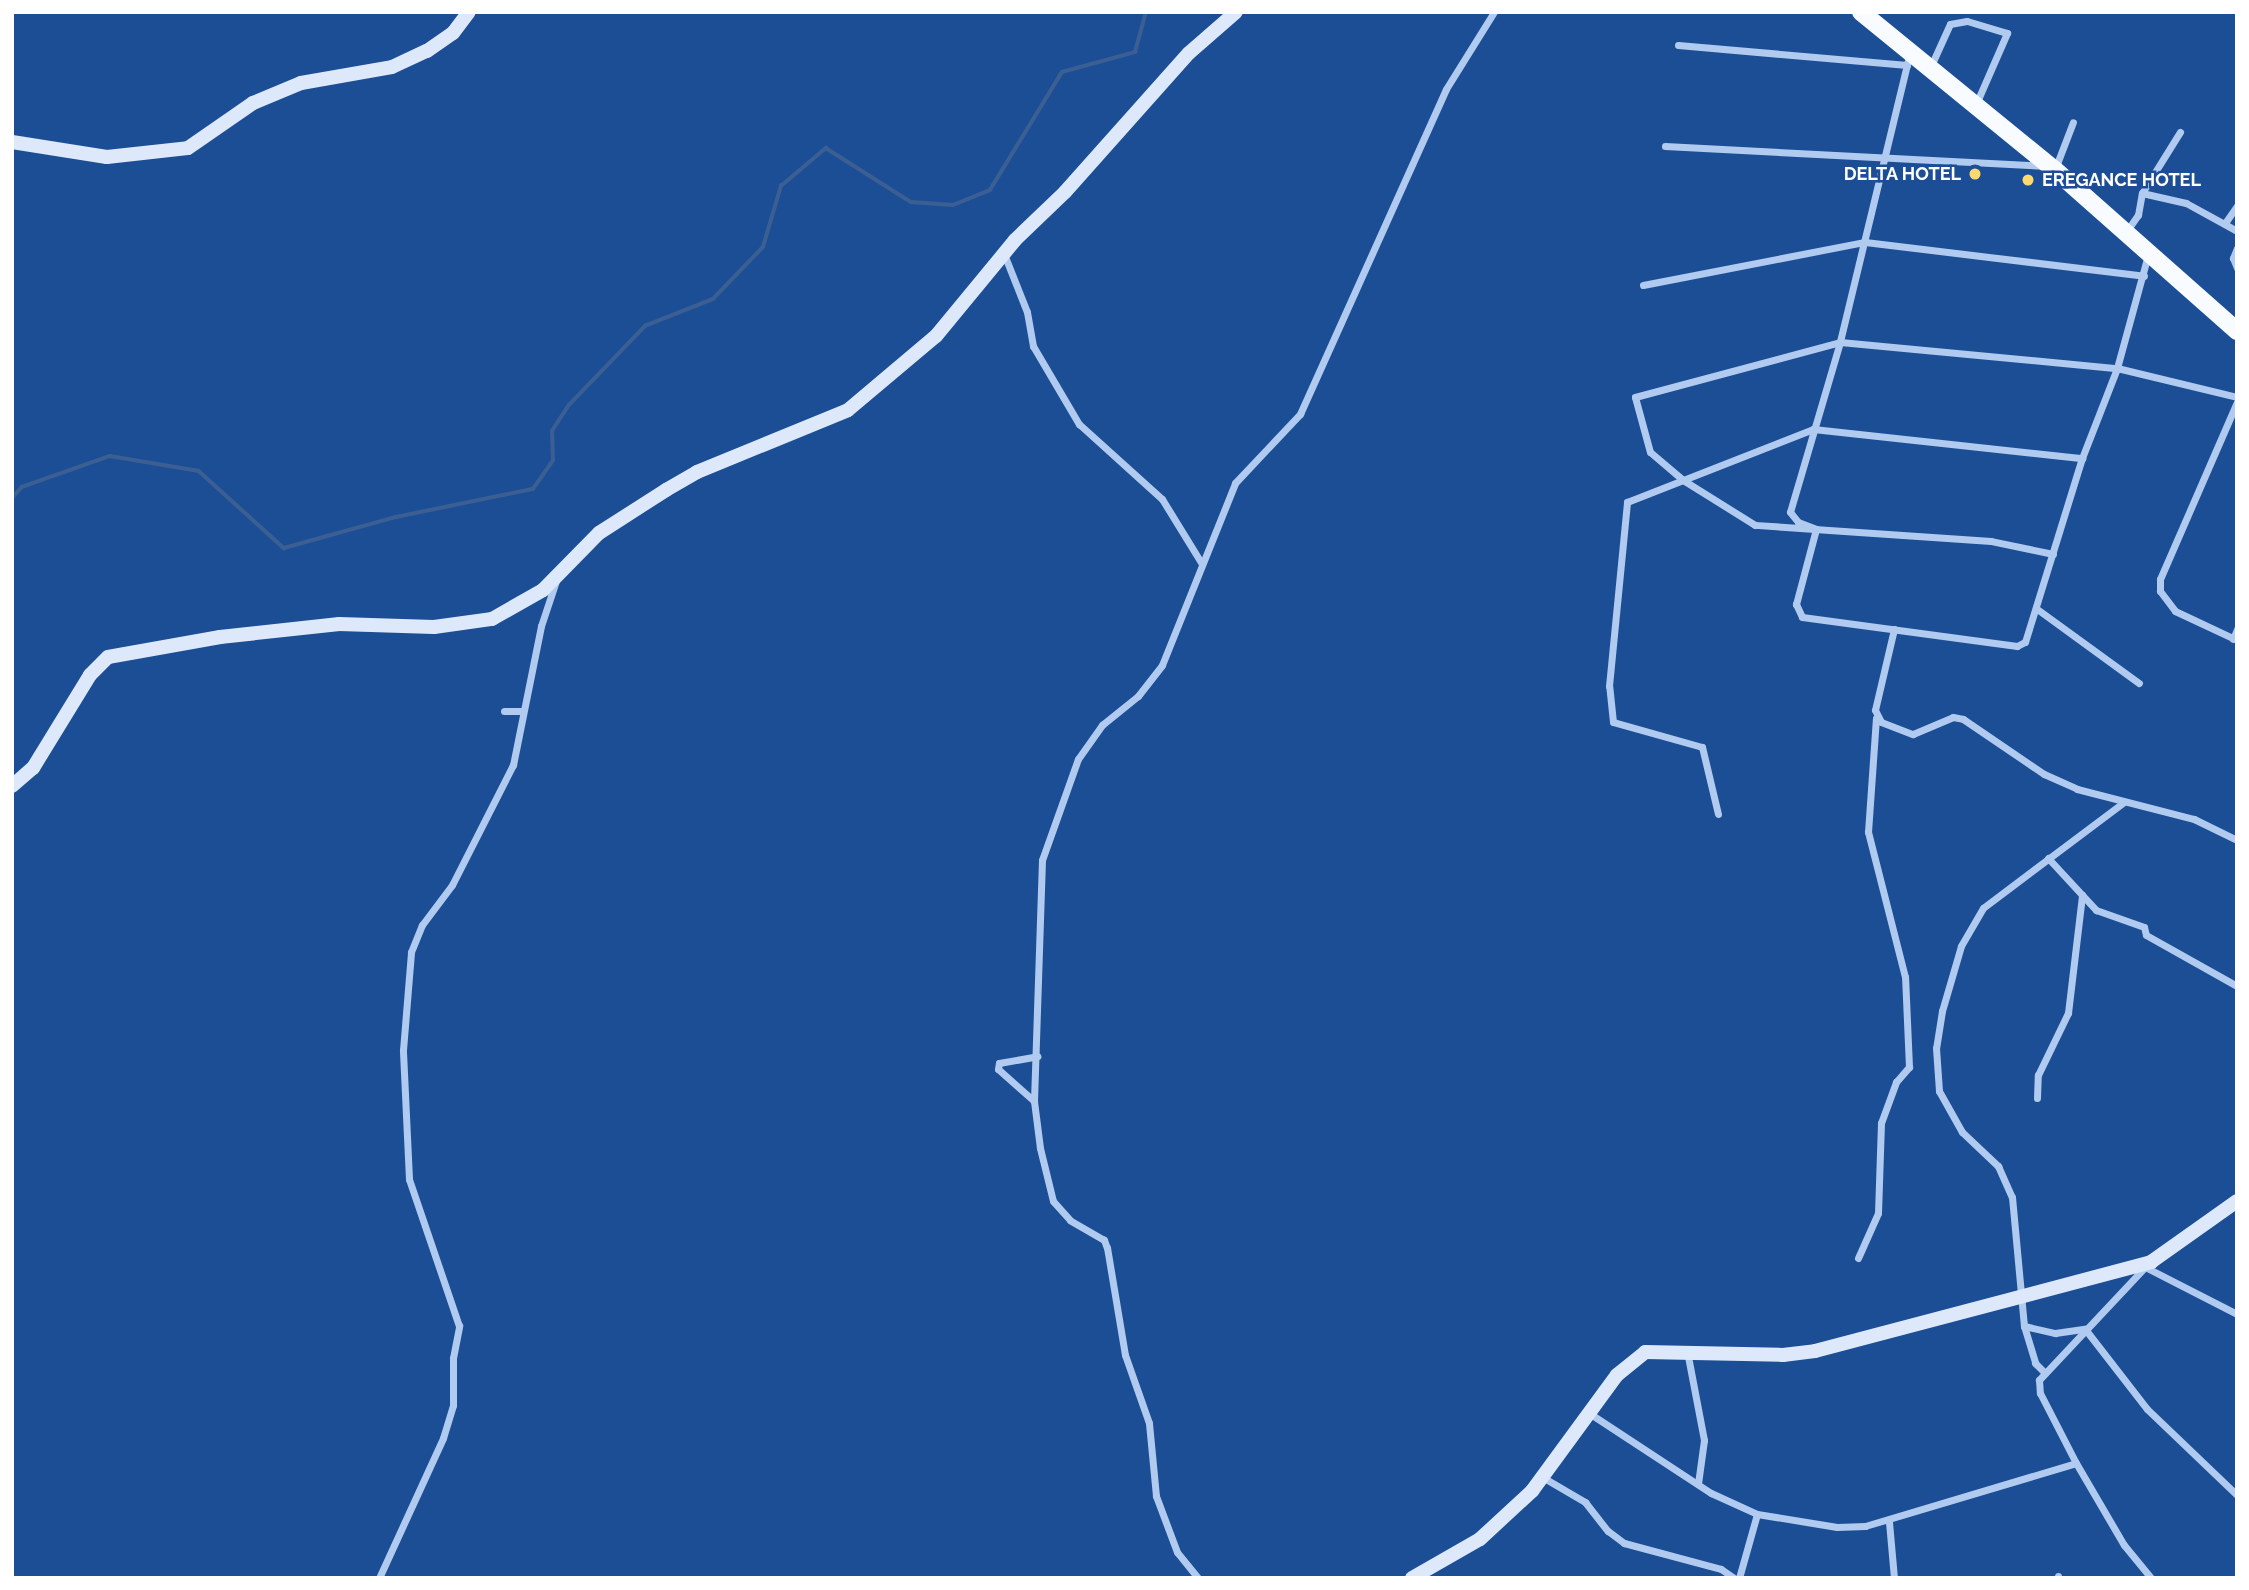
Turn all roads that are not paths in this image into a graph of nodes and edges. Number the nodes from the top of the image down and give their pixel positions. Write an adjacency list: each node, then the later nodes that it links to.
1 (470, 12): 11 (street)
2 (1236, 12): 21 (street)
3 (1494, 12): 35 (street)
4 (1861, 12): 6 (main road)
5 (1678, 45): 6 (street)
6 (1908, 58): 7 (main road); 13 (street)
7 (1930, 69): 8 (main road); 8 (street)
8 (1976, 106): 14 (main road)
9 (2073, 122): 14 (street)
10 (2180, 132): 15 (street)
11 (12, 142)
12 (1665, 146): 13 (street)
13 (1886, 160): 14 (street); 19 (street)
14 (2052, 168): 18 (main road)
15 (2142, 193): 17 (street); 18 (street)
16 (2237, 206): 17 (street)
17 (2232, 228)
18 (2125, 233): 22 (main road)
19 (1865, 242): 24 (street); 25 (street); 27 (street)
20 (2237, 248): 23 (street)
21 (1004, 254): 35 (street); 36 (street)
22 (2148, 255): 24 (street); 26 (main road)
23 (2237, 268)
24 (2144, 275): 28 (street)
25 (1643, 285)
26 (2237, 331)
27 (1840, 342): 28 (street); 30 (street); 32 (street)
28 (2117, 368): 29 (street); 31 (street)
29 (2237, 399): 40 (street)
30 (1813, 429): 31 (street); 32 (street); 33 (street)
31 (2082, 458): 34 (street)
32 (1683, 480): 33 (street); 47 (street)
33 (1816, 529): 34 (street); 38 (street)
34 (2053, 554): 37 (street)
35 (1202, 564): 52 (street)
36 (557, 579): 43 (street); 45 (street)
37 (2037, 608): 38 (street); 41 (street)
38 (1894, 629): 44 (street)
39 (2237, 629): 40 (street)
40 (2235, 639)
41 (2139, 683)
42 (504, 711): 43 (street)
43 (522, 711): 71 (street)
44 (1876, 718): 46 (street); 56 (street)
45 (12, 786)
46 (2124, 802): 48 (street); 49 (street)
47 (1718, 814)
48 (2237, 840)
49 (2049, 858): 50 (street); 58 (street)
50 (2082, 895): 51 (street); 53 (street)
51 (2237, 986)
52 (1037, 1056): 54 (street); 54 (street)
53 (2037, 1098)
54 (1034, 1101): 72 (street)
55 (2237, 1201): 57 (street)
56 (1858, 1258)
57 (2148, 1264): 58 (street); 59 (street); 61 (street)
58 (2021, 1294): 60 (street); 62 (street)
59 (2237, 1314)
60 (2024, 1326): 61 (street); 63 (street)
61 (2085, 1329): 63 (street); 68 (street)
62 (1687, 1350): 64 (street); 67 (street)
63 (2043, 1371): 65 (street)
64 (1589, 1413): 66 (street); 67 (street)
65 (2077, 1463): 70 (street); 76 (street)
66 (1544, 1478): 73 (street); 74 (street)
67 (1698, 1484): 69 (street)
68 (2237, 1495)
69 (1757, 1514): 70 (street); 74 (street)
70 (1889, 1522): 75 (street)
71 (379, 1578)
72 (1198, 1578)
73 (1412, 1578)
74 (1737, 1578)
75 (1894, 1578)
76 (2151, 1578)

